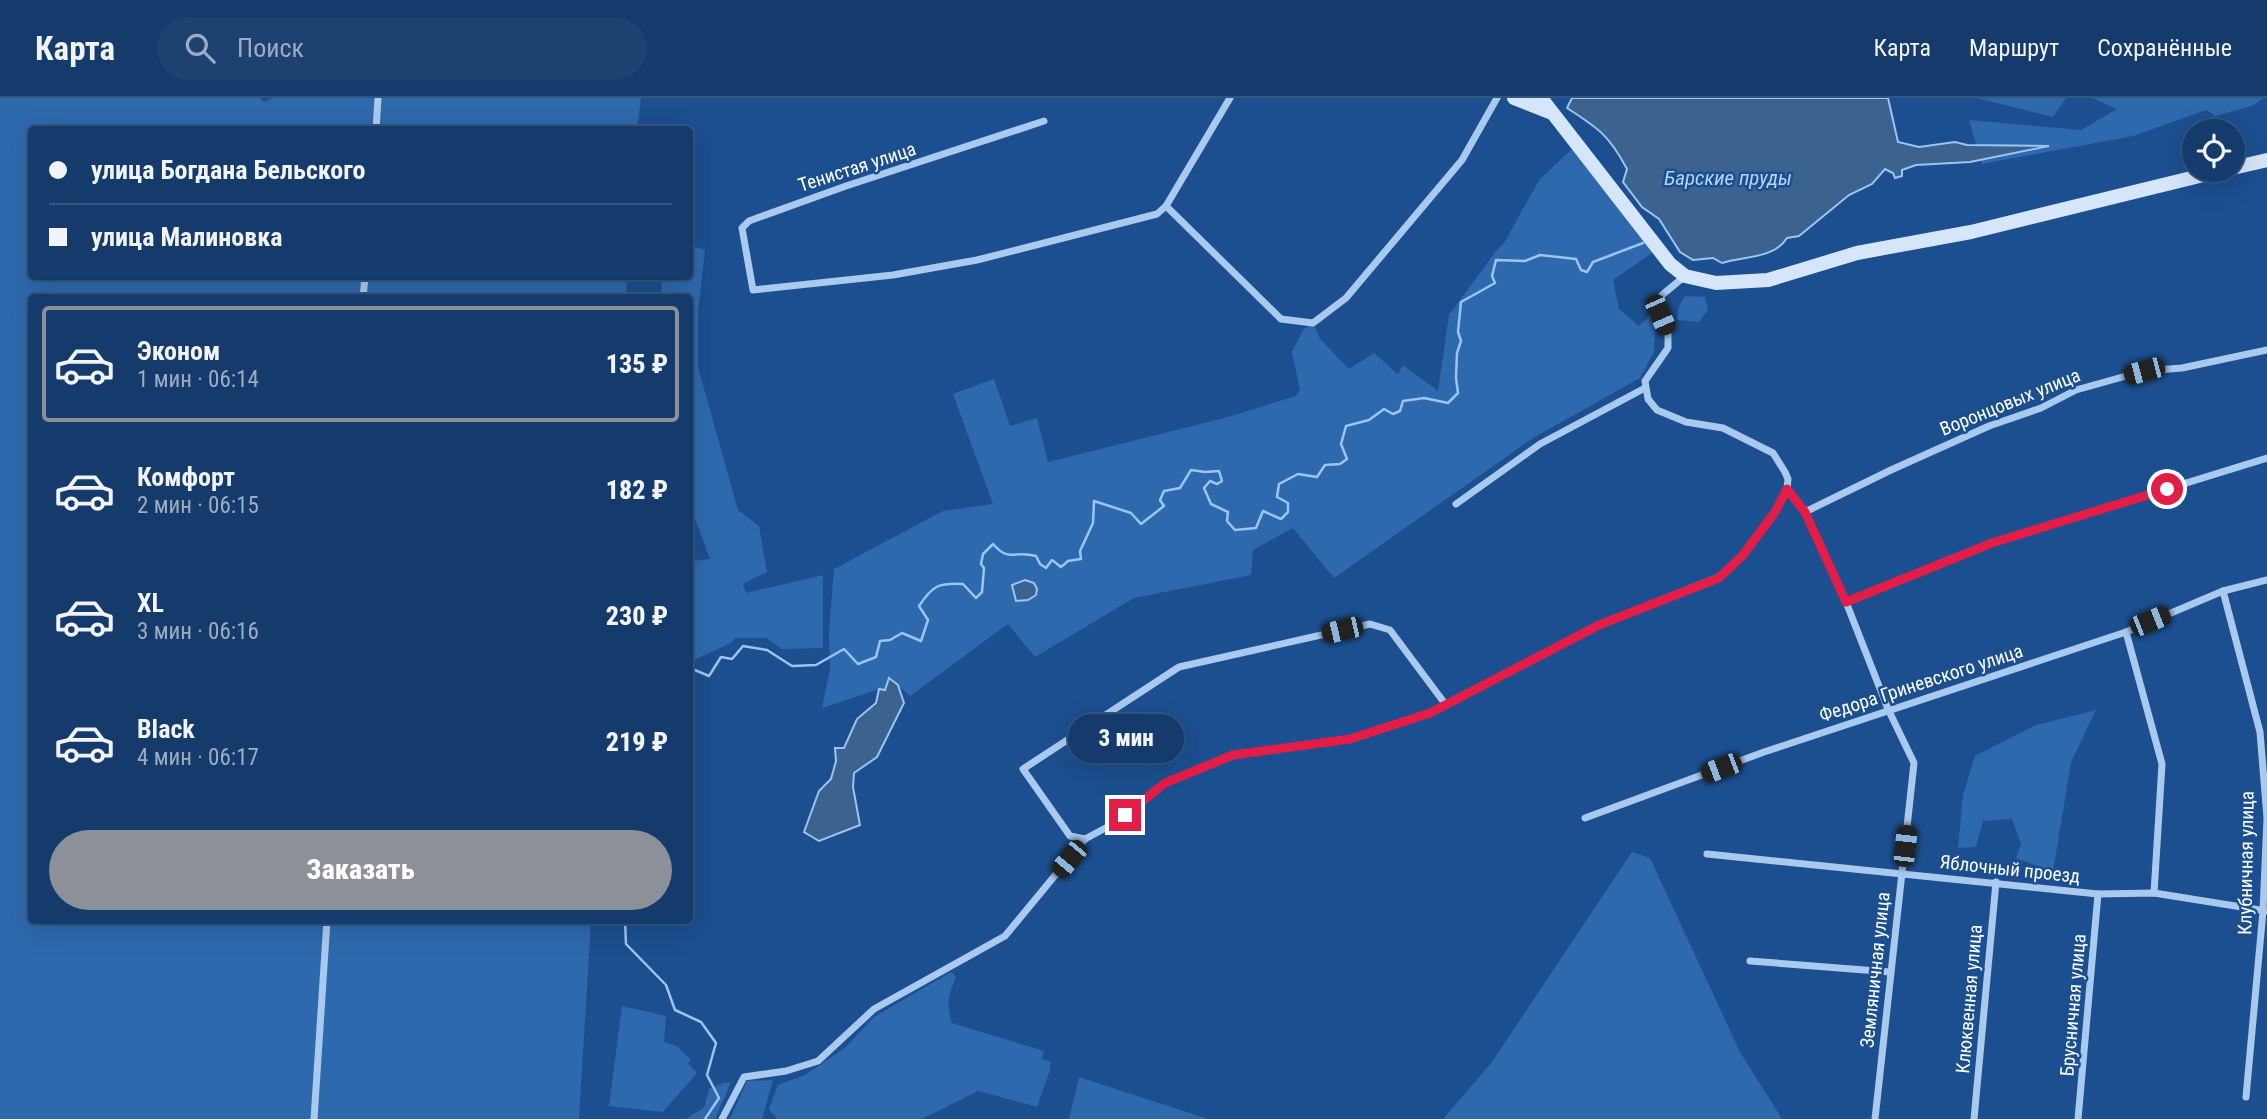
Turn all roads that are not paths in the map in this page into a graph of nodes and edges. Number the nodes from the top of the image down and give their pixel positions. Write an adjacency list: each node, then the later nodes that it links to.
1 (378, 98): 8 (street)
2 (1230, 98): 12 (street)
3 (1497, 98): 12 (street)
4 (1514, 98): 6 (street)
5 (1541, 98): 6 (street)
6 (1552, 113): 13 (street)
7 (1044, 121): 12 (street, Тенистая улица)
8 (376, 126)
9 (2267, 160): 10 (street)
10 (2245, 165)
11 (2182, 180): 13 (street)
12 (1166, 205)
13 (1685, 276): 15 (street)
14 (2267, 350): 19 (street, Воронцовых улица)
15 (1645, 388): 17 (street); 18 (street)
16 (2267, 458): 22 (street)
17 (1787, 489): 19 (street); 24 (street)
18 (1457, 504)
19 (1805, 512): 22 (street, Земляничная улица)
20 (2267, 580): 21 (street, Федора Гриневского улица)
21 (2223, 591): 23 (street, Федора Гриневского улица); 33 (street, Клубничная улица)
22 (1846, 602): 25 (street, Земляничная улица)
23 (2126, 632): 25 (street, Федора Гриневского улица); 31 (street)
24 (1446, 705): 27 (street); 27 (street)
25 (1888, 709): 26 (street, Федора Гриневского улица); 29 (street, Земляничная улица)
26 (1585, 818)
27 (1085, 839): 39 (street)
28 (1707, 854): 29 (street, Яблочный проезд)
29 (1902, 874): 30 (street, Яблочный проезд); 36 (street, Земляничная улица)
30 (1996, 882): 32 (street, Яблочный проезд); 41 (street, Клюквенная улица)
31 (2154, 893): 32 (street, Яблочный проезд); 33 (street, Яблочный проезд)
32 (2098, 894): 42 (street, Брусничная улица)
33 (2265, 911): 37 (street, Клубничная улица)
34 (327, 924): 38 (street)
35 (1751, 961): 36 (street)
36 (1890, 972): 40 (street, Земляничная улица)
37 (2246, 1097)
38 (314, 1119)
39 (722, 1119)
40 (1875, 1119)
41 (1974, 1119)
42 (2078, 1119)

